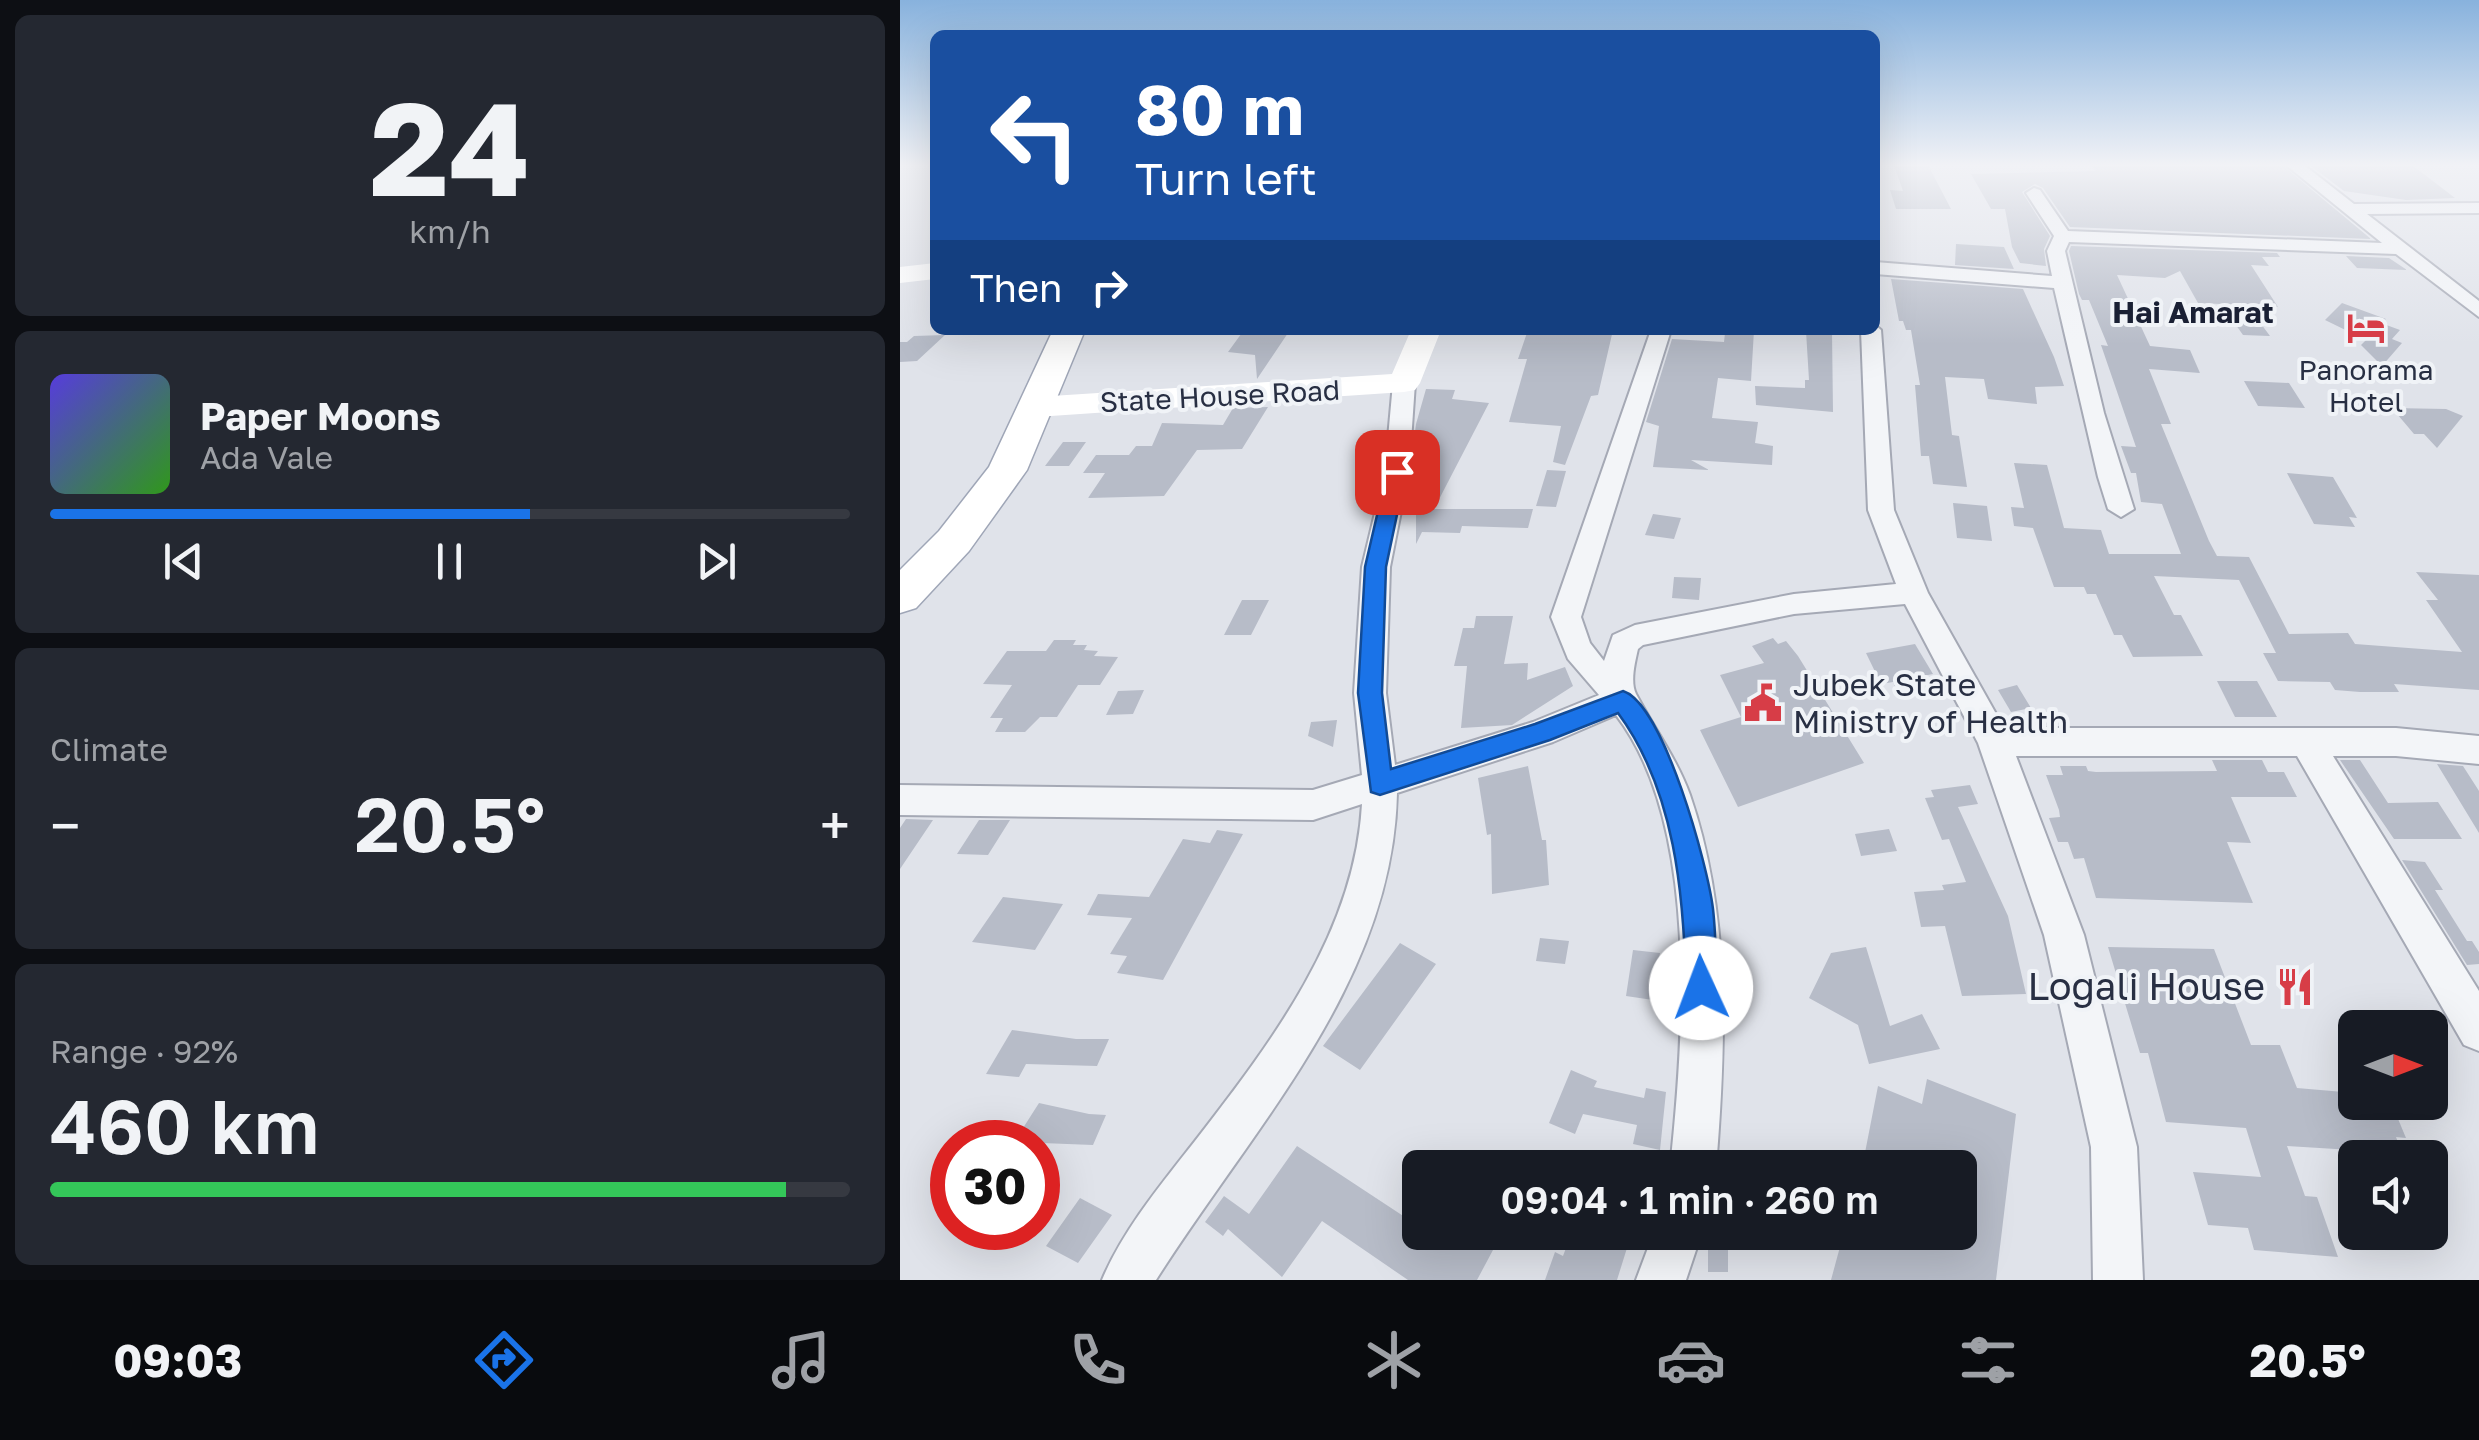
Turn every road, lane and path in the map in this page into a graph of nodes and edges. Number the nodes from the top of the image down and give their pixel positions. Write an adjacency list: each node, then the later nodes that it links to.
1 (2055, 225): 3 (street)
2 (2367, 225): 4 (street)
3 (2063, 236): 4 (street); 6 (street)
4 (2396, 249): 7 (street)
5 (1880, 268): 6 (street)
6 (2063, 284): 14 (street)
7 (2479, 311)
8 (1066, 335): 13 (main road)
9 (1424, 335): 12 (main road)
10 (1659, 335): 17 (street)
11 (1871, 335): 15 (street)
12 (1404, 383): 13 (main road, State House Road); 21 (street)
13 (1036, 407): 16 (main road)
14 (2121, 509)
15 (1914, 593): 17 (street); 19 (street)
16 (900, 598)
17 (1619, 700): 21 (street); 24 (street)
18 (2306, 741): 19 (street); 20 (street); 23 (street)
19 (1994, 742): 28 (street)
20 (2479, 750)
21 (1380, 784): 22 (street); 26 (street)
22 (900, 800)
23 (2479, 1030)
24 (1696, 1150)
25 (1672, 1250): 27 (street)
26 (1127, 1280)
27 (1661, 1280)
28 (2118, 1280)

